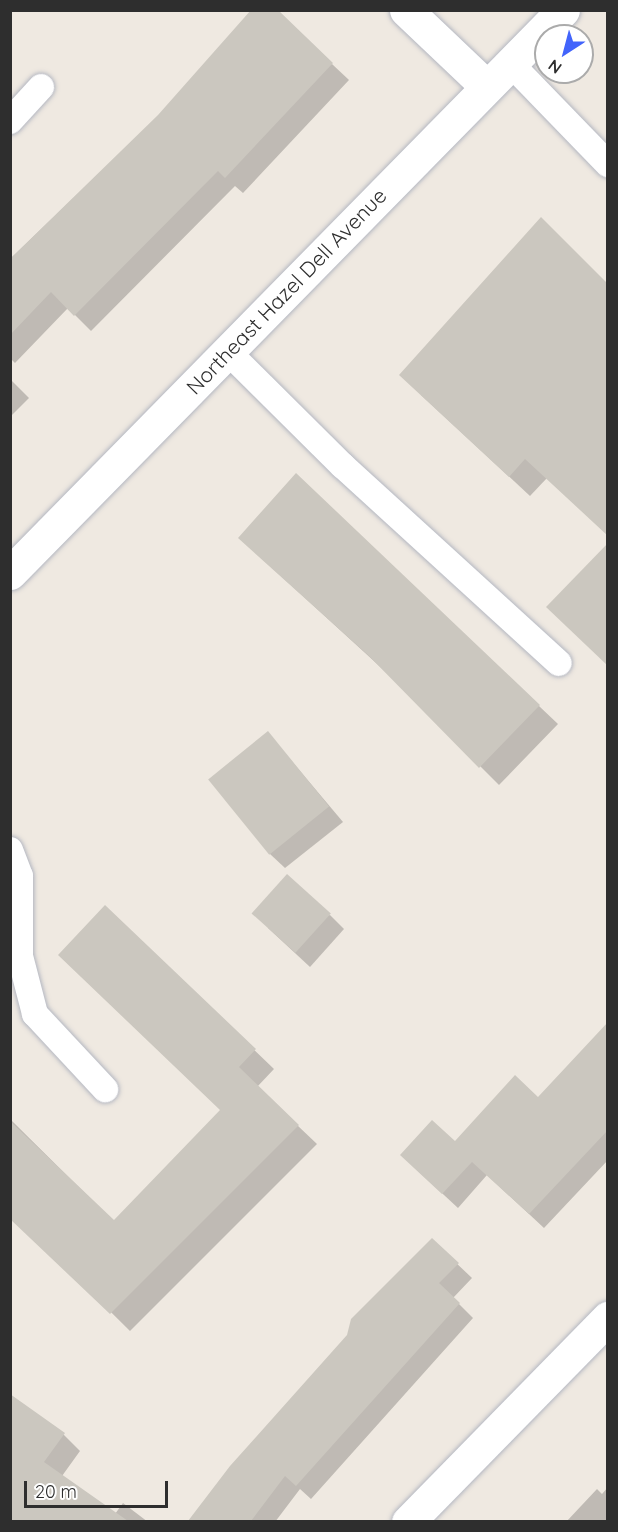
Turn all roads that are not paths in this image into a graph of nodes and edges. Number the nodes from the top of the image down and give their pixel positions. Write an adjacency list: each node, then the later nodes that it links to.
1 (406, 10): 4 (street)
2 (563, 10): 3 (street, Northeast Hazel Dell Avenue)
3 (510, 63): 4 (street, Northeast Hazel Dell Avenue); 7 (lane)
4 (486, 86): 8 (street, Northeast Hazel Dell Avenue)
5 (41, 87): 6 (lane)
6 (10, 121)
7 (608, 164)
8 (227, 351): 9 (street, Northeast Hazel Dell Avenue); 10 (lane)
9 (10, 573)
10 (559, 663)
11 (10, 850): 12 (lane)
12 (105, 1089)
13 (608, 1318): 14 (street)
14 (408, 1521)

